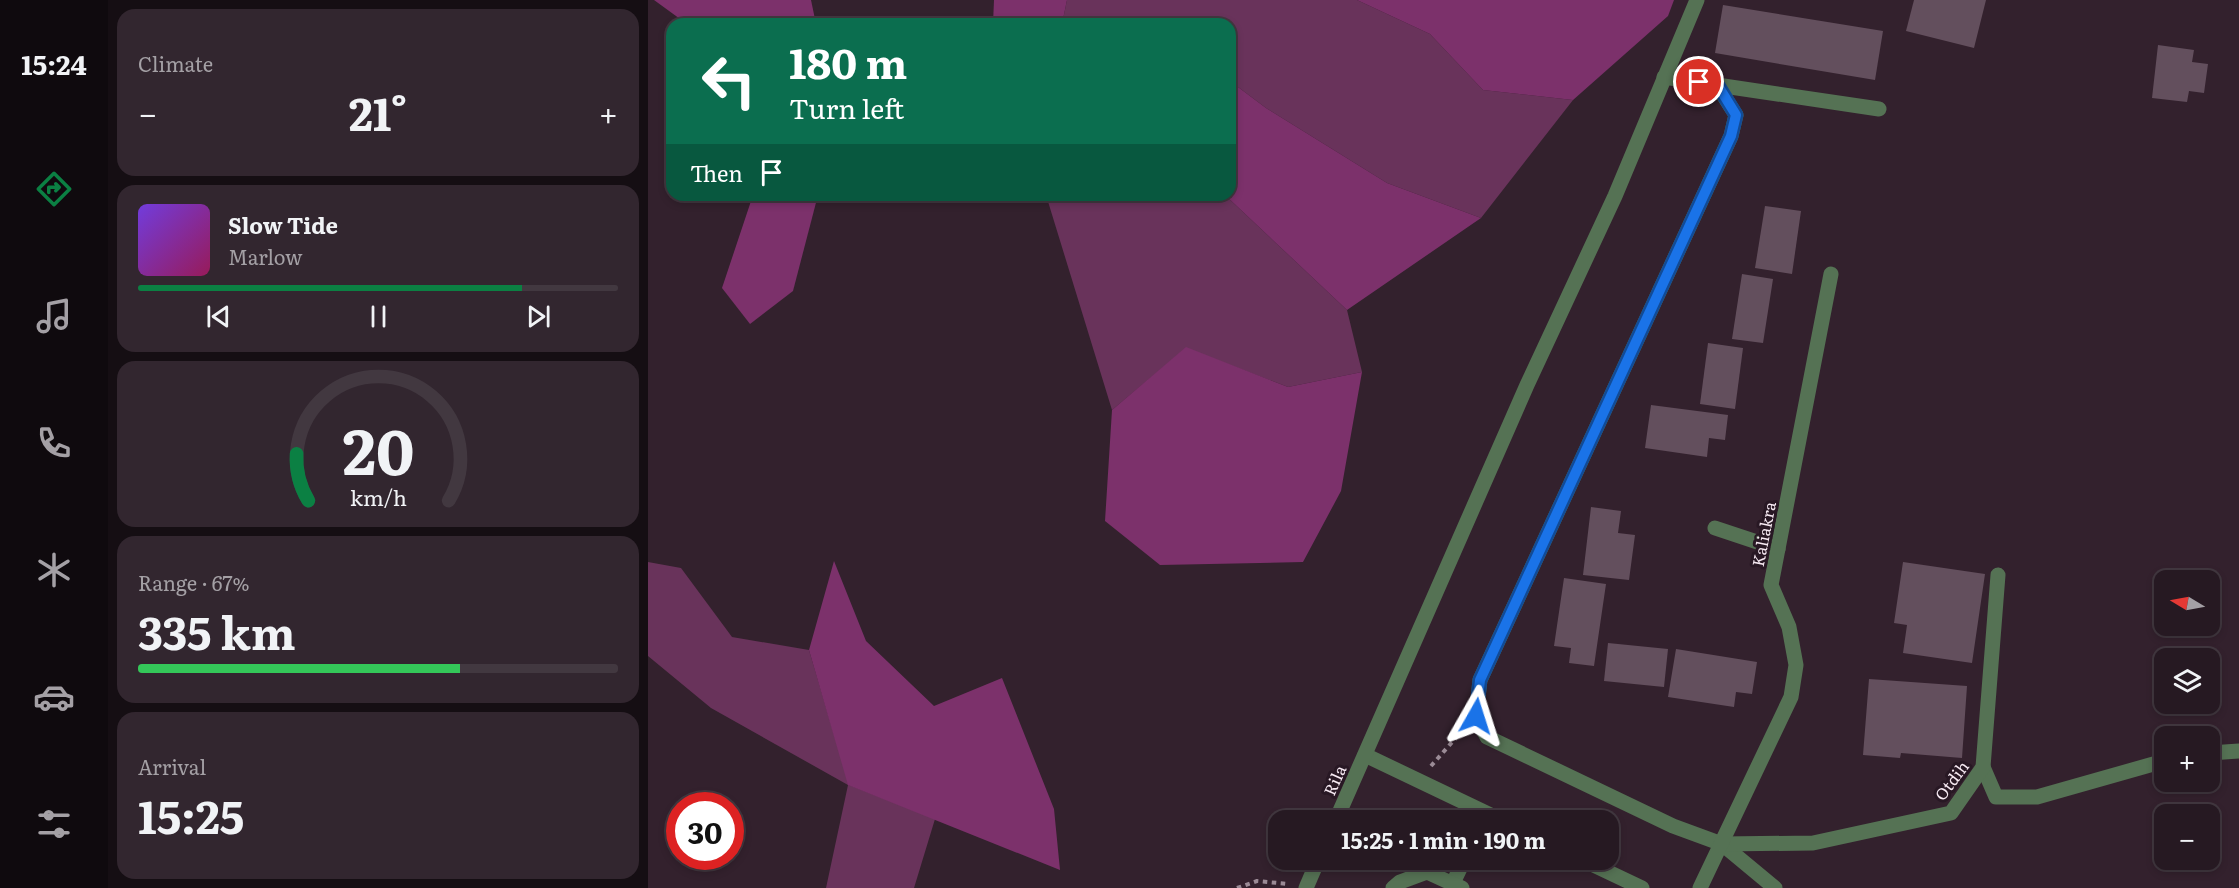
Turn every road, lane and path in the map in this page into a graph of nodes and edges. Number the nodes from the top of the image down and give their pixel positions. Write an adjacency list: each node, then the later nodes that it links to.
1 (1697, 0): 2 (street, Rila)
2 (1664, 77): 3 (street); 12 (street, Rila)
3 (1717, 84): 4 (street); 18 (street)
4 (1879, 109)
5 (1831, 274): 7 (street, Kaliakra)
6 (1714, 528): 7 (street)
7 (1778, 549): 18 (street, Kaliakra)
8 (1998, 575): 14 (street, Otdih)
9 (1457, 736): 15 (path)
10 (2239, 750): 11 (street)
11 (2220, 752)
12 (1365, 755): 15 (street); 16 (street, Rila)
13 (2154, 764): 14 (street)
14 (1983, 767): 18 (street, Otdih)
15 (1418, 780): 17 (street)
16 (1340, 810)
17 (1472, 810)
18 (1722, 844): 27 (street, Kaliakra); 28 (street)
19 (1314, 870): 23 (street)
20 (1461, 870): 22 (street)
21 (1604, 870): 26 (street)
22 (1457, 886): 25 (street)
23 (1306, 887): 24 (path)
24 (1237, 888)
25 (1394, 888)
26 (1642, 888)
27 (1700, 888)
28 (1775, 888)

